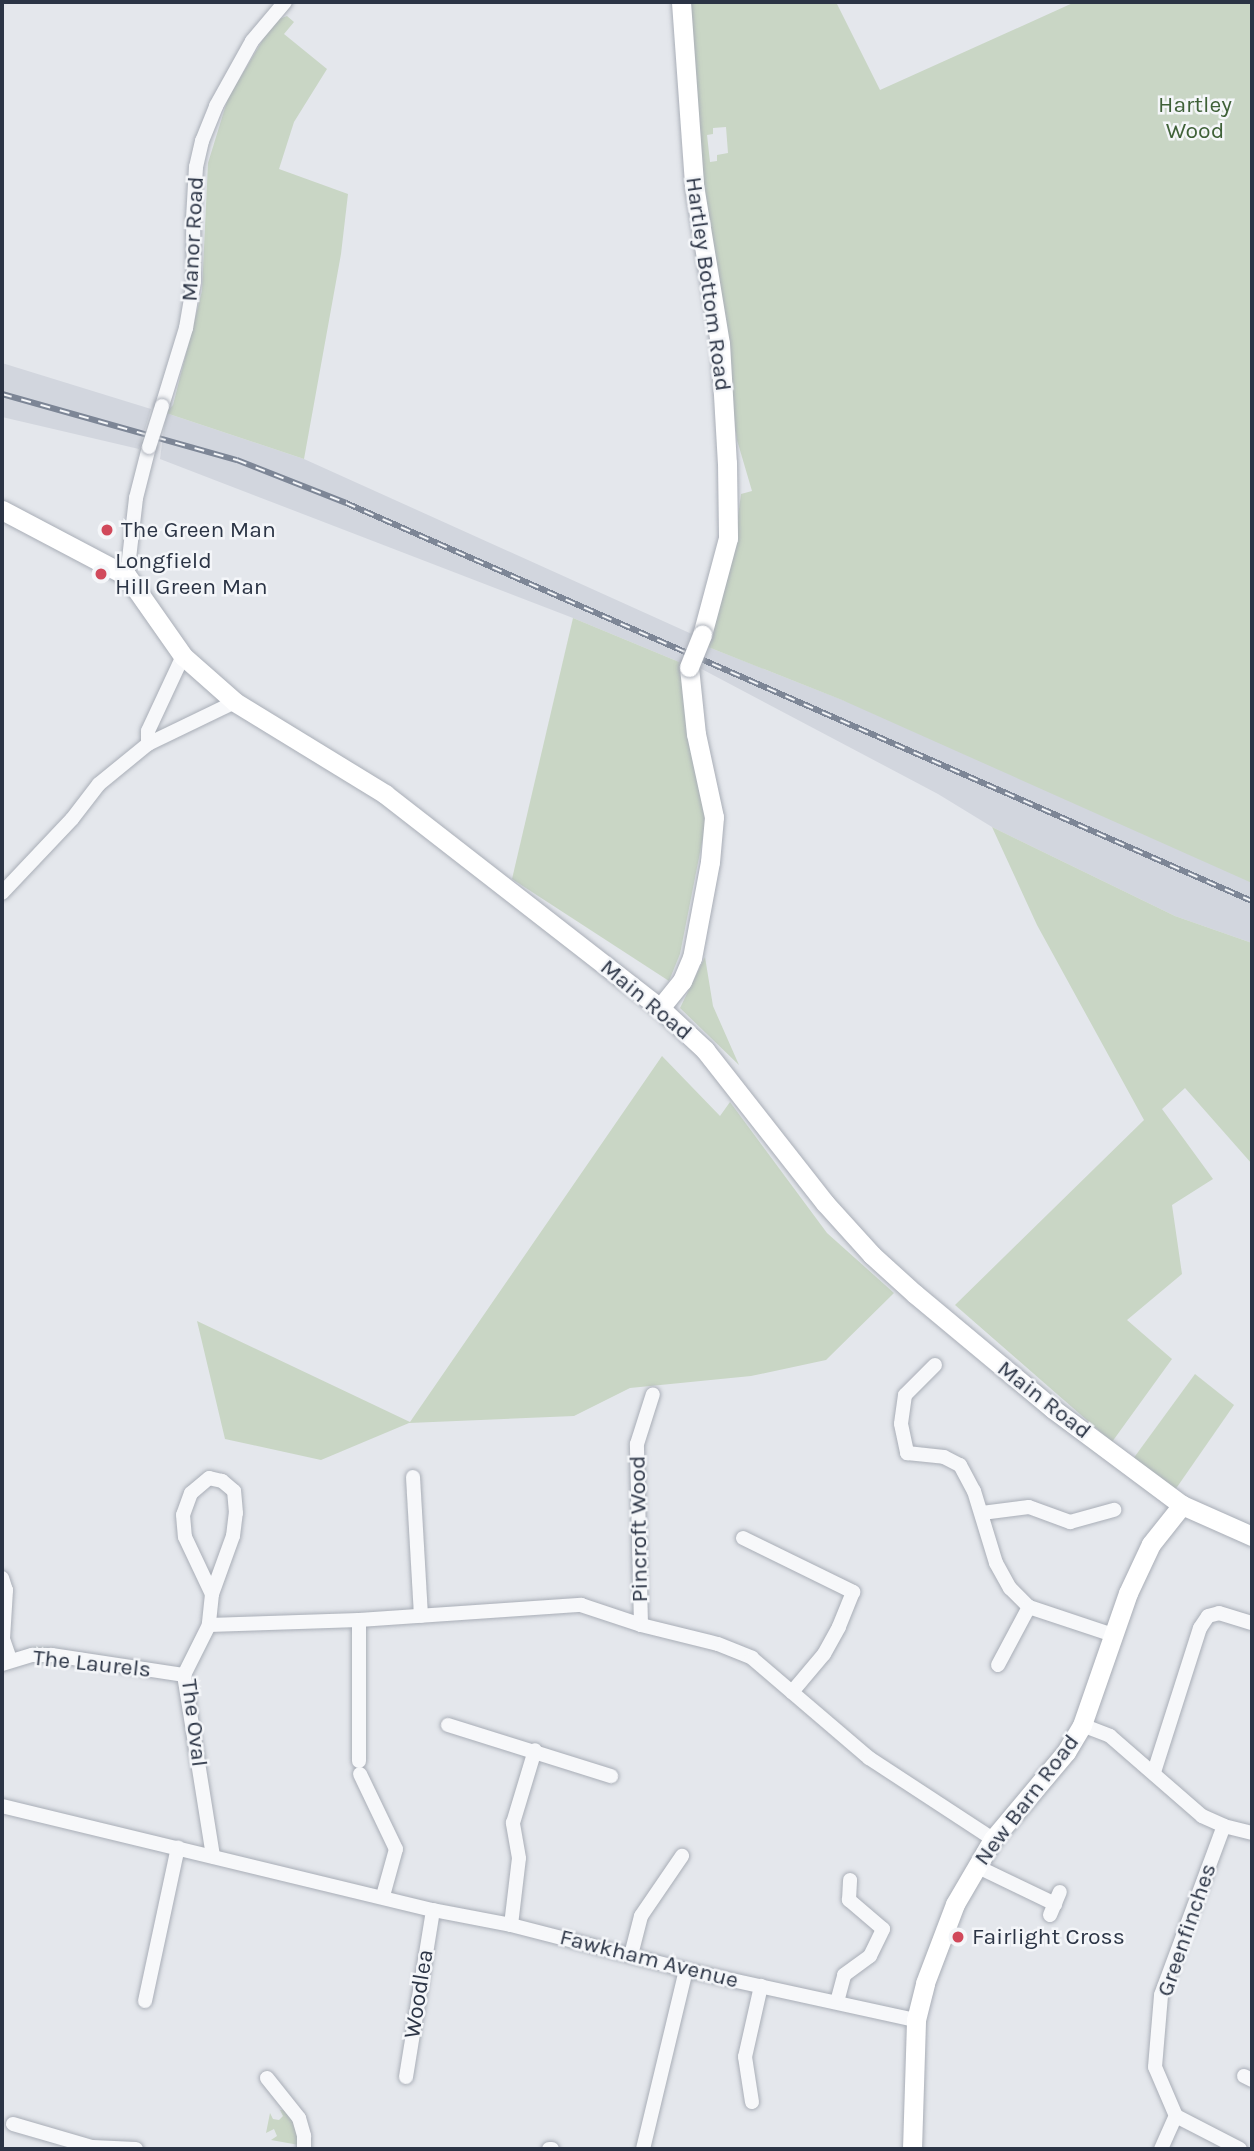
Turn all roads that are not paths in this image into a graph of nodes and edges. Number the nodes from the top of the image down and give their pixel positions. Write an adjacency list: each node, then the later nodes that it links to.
1 (285, 2): 4 (street, Manor Road, bridge)
2 (681, 2): 9 (street, Hartley Bottom Road, bridge)
3 (2, 510): 4 (street, Main Road)
4 (127, 576): 5 (street, Main Road)
5 (183, 656): 6 (street, Main Road); 7 (street)
6 (235, 702): 7 (street); 9 (street, Main Road)
7 (148, 744): 8 (street)
8 (2, 893)
9 (660, 1007): 13 (street, Main Road)
10 (935, 1365): 15 (street)
11 (653, 1394): 25 (street, Pincroft Wood)
12 (414, 1477): 21 (street)
13 (1182, 1505): 16 (street, Main Road); 26 (street, New Barn Road)
14 (1114, 1510): 15 (street)
15 (982, 1513): 20 (street)
16 (1252, 1536)
17 (743, 1538): 30 (street)
18 (2, 1578): 27 (street)
19 (212, 1594): 19 (street, The Oval); 24 (street, The Oval)
20 (1029, 1606): 26 (street); 28 (street)
21 (421, 1616): 22 (street, Pincroft Wood); 25 (street, Pincroft Wood)
22 (359, 1620): 24 (street, Pincroft Wood); 45 (street)
23 (1252, 1623): 34 (street)
24 (209, 1625): 29 (street, The Oval)
25 (640, 1625): 30 (street, Pincroft Wood)
26 (1113, 1635): 31 (street, New Barn Road)
27 (6, 1661): 29 (street, The Laurels)
28 (998, 1665)
29 (184, 1675): 42 (street, The Oval)
30 (792, 1692): 39 (street)
31 (1082, 1725): 34 (street); 39 (street, New Barn Road)
32 (449, 1726): 33 (street)
33 (535, 1750): 35 (street); 48 (street)
34 (1154, 1772): 37 (street)
35 (611, 1776)
36 (2, 1806): 40 (street, Fawkham Avenue)
37 (1224, 1826): 38 (street); 58 (street, Greenfinches)
38 (1251, 1830)
39 (993, 1839): 43 (street, New Barn Road)
40 (178, 1847): 42 (street, Fawkham Avenue); 52 (street)
41 (682, 1856): 49 (street)
42 (213, 1857): 45 (street, Fawkham Avenue)
43 (976, 1866): 46 (street); 54 (street, New Barn Road)
44 (850, 1880): 53 (street)
45 (383, 1896): 47 (street, Fawkham Avenue)
46 (1055, 1904)
47 (433, 1910): 48 (street, Fawkham Avenue); 55 (street, Woodlea)
48 (511, 1925): 49 (street, Fawkham Avenue)
49 (631, 1955): 50 (street, Fawkham Avenue)
50 (686, 1970): 51 (street, Fawkham Avenue); 63 (street)
51 (761, 1986): 53 (street, Fawkham Avenue); 57 (street)
52 (145, 2001)
53 (837, 2002): 54 (street, Fawkham Avenue)
54 (916, 2020): 64 (street, New Barn Road)
55 (406, 2077)
56 (267, 2078): 62 (street)
57 (752, 2102)
58 (1176, 2116): 65 (street); 66 (street)
59 (13, 2124): 60 (street)
60 (91, 2148): 61 (street)
61 (136, 2149)
62 (304, 2149)
63 (643, 2149)
64 (912, 2149)
65 (1161, 2149)
66 (1240, 2149)

